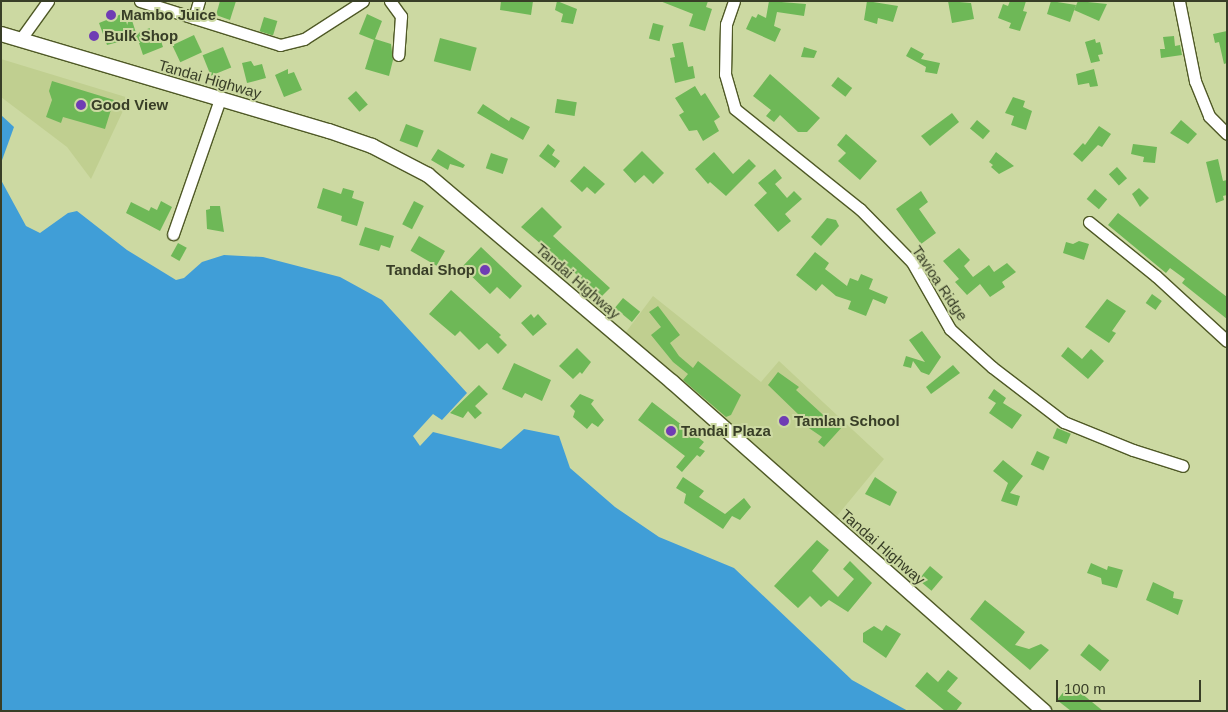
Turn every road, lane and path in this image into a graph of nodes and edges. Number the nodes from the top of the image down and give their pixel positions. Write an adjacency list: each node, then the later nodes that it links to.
1 (48, 1): 10 (street)
2 (140, 1): 8 (street)
3 (199, 1): 8 (street)
4 (363, 1): 8 (street)
5 (390, 1): 11 (street)
6 (734, 1): 17 (street, Tavioa Ridge)
7 (1179, 1): 13 (street)
8 (194, 18)
9 (1, 34): 10 (main road, Tandai Highway)
10 (20, 40): 12 (main road, Tandai Highway)
11 (398, 55)
12 (220, 99): 15 (street); 18 (main road, Tandai Highway)
13 (1227, 134)
14 (1089, 222): 16 (street)
15 (173, 234)
16 (1227, 341)
17 (1183, 466)
18 (1044, 711)

